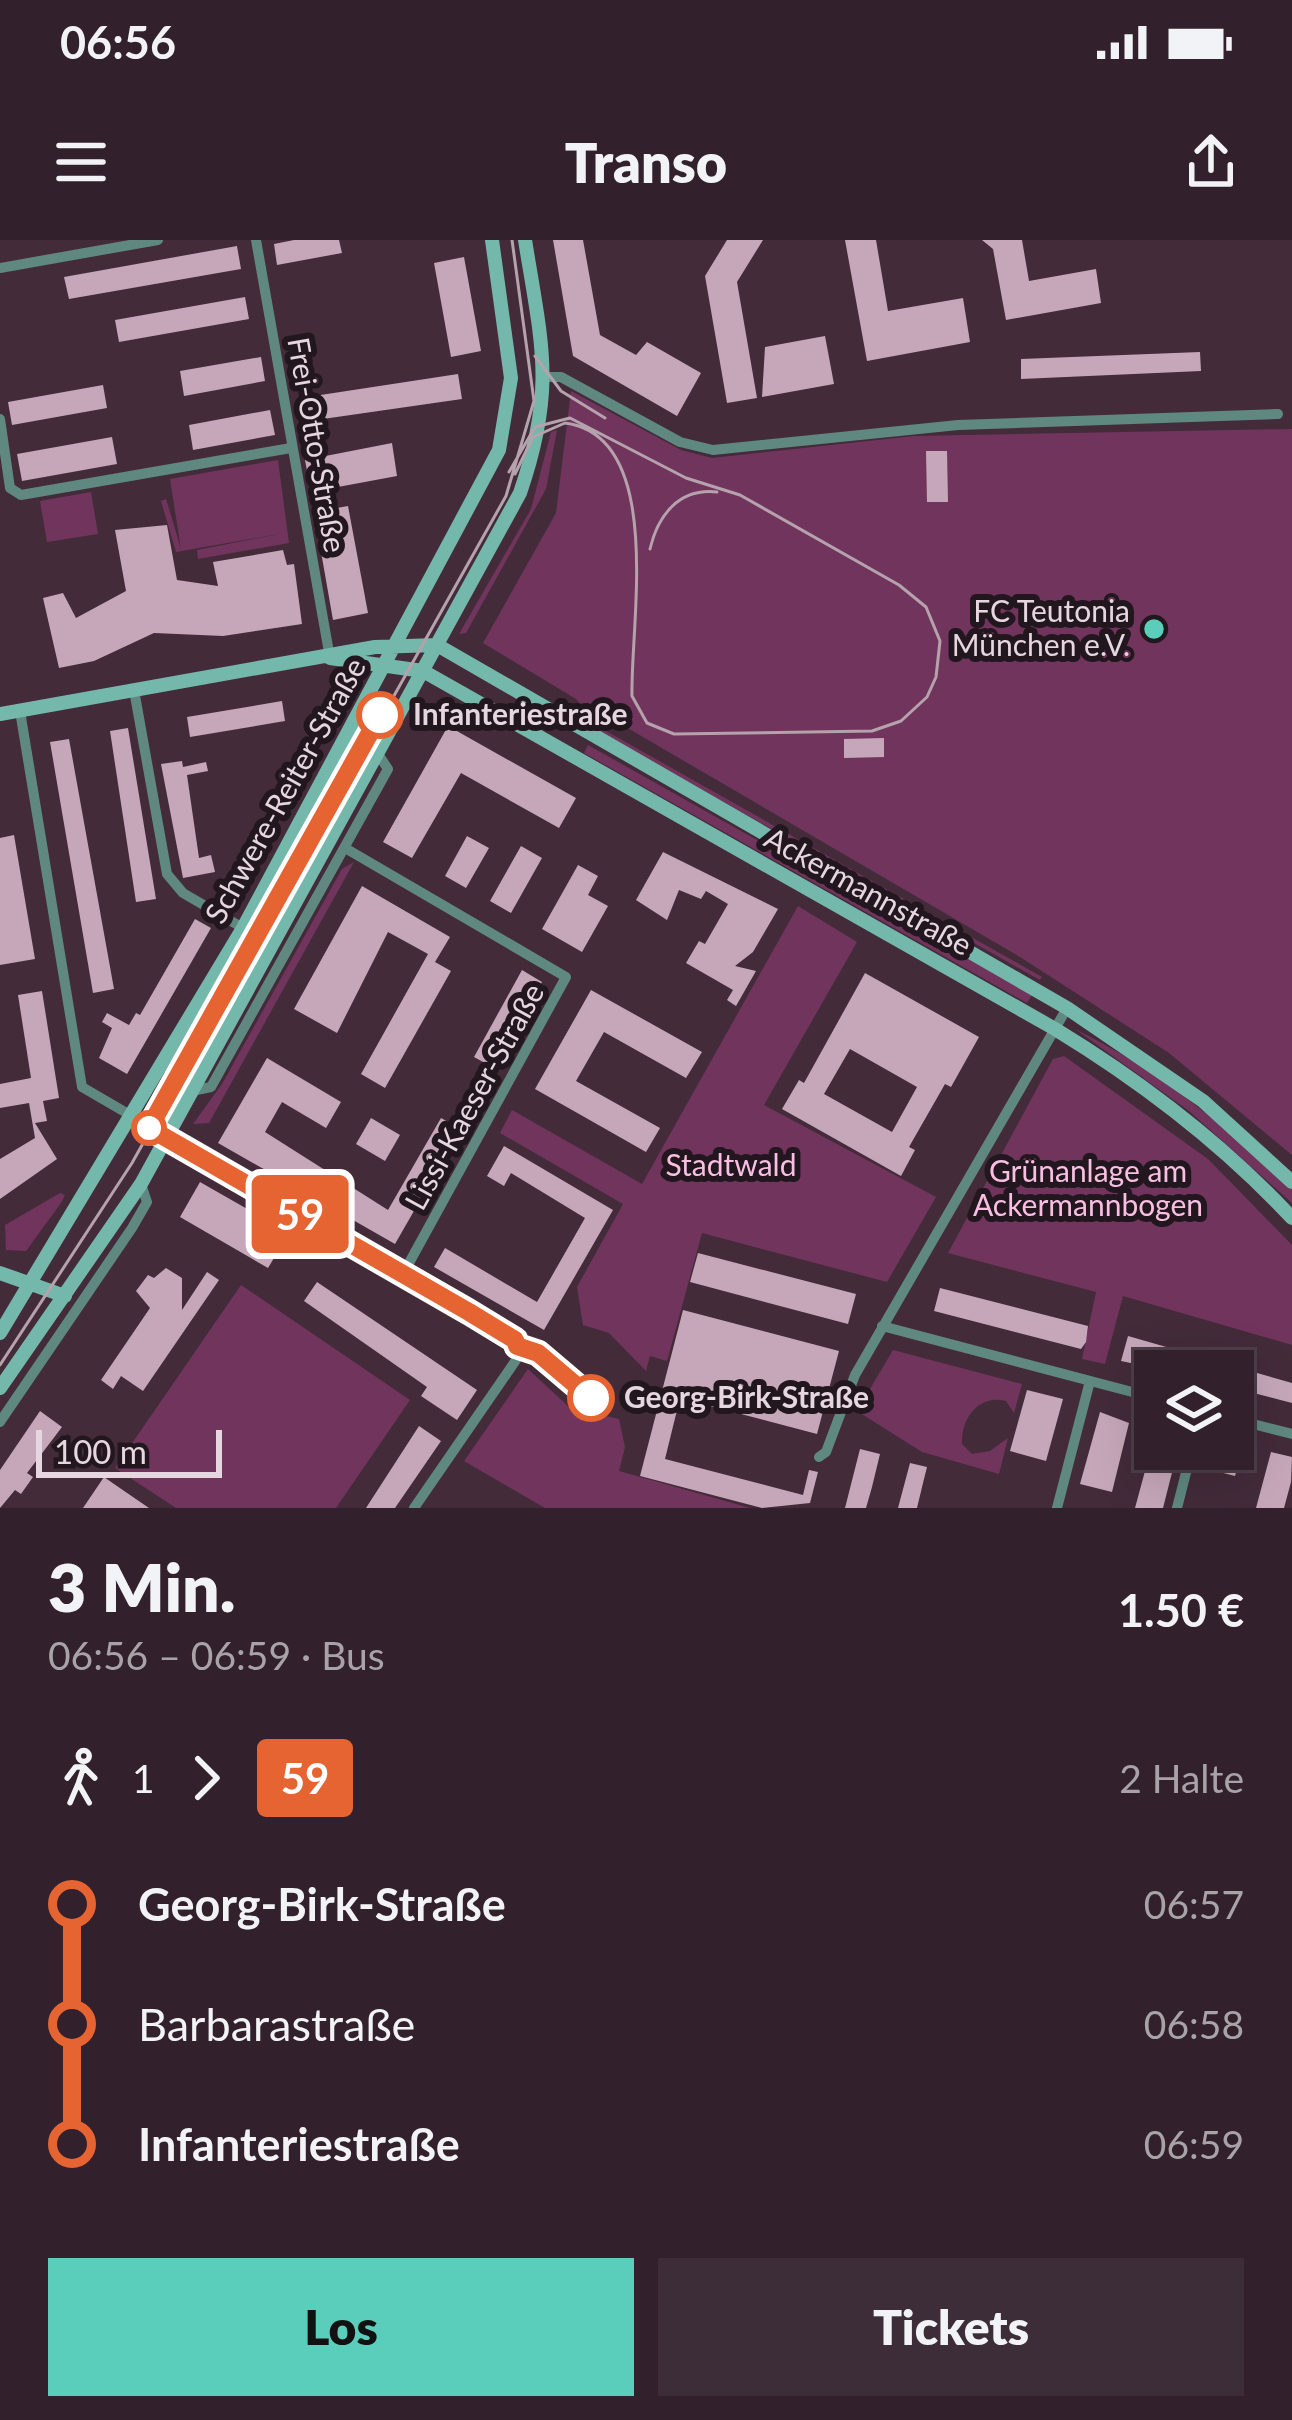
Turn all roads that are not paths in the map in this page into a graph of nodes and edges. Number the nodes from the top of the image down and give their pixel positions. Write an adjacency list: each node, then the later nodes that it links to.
1 (158, 240): 5 (street)
2 (256, 240): 9 (street, Frei-Otto-Straße)
3 (492, 240): 10 (main road, Schwere-Reiter-Straße)
4 (525, 240): 6 (main road, Schwere-Reiter-Straße)
5 (0, 268)
6 (546, 376): 7 (street); 11 (main road, Schwere-Reiter-Straße)
7 (1278, 414)
8 (0, 419): 9 (street)
9 (291, 448): 12 (street, Frei-Otto-Straße)
10 (396, 644): 11 (main road, Ackermannstraße); 12 (main road); 13 (main road, Schwere-Reiter-Straße)
11 (437, 646): 14 (main road, Schwere-Reiter-Straße); 21 (main road, Ackermannstraße)
12 (330, 658): 13 (main road); 15 (main road)
13 (386, 665): 14 (main road, Ackermannstraße); 20 (main road, Schwere-Reiter-Straße)
14 (424, 670): 18 (main road, Schwere-Reiter-Straße); 22 (main road, Ackermannstraße)
15 (134, 690): 16 (main road); 20 (street)
16 (20, 711): 17 (main road); 24 (street)
17 (0, 715)
18 (378, 754): 19 (street, Schwere-Reiter-Straße); 23 (main road, Schwere-Reiter-Straße)
19 (344, 848): 23 (street, Schwere-Reiter-Straße); 30 (street, Lissi-Kaeser-Straße)
20 (244, 928): 24 (main road, Schwere-Reiter-Straße)
21 (1067, 1008): 22 (street); 26 (main road, Ackermannstraße)
22 (1055, 1029): 28 (main road, Ackermannstraße); 33 (street)
23 (192, 1091): 25 (main road, Schwere-Reiter-Straße)
24 (133, 1118): 25 (street); 31 (main road, Schwere-Reiter-Straße)
25 (167, 1138): 27 (main road, Schwere-Reiter-Straße); 30 (street)
26 (1292, 1182)
27 (142, 1184): 32 (main road, Schwere-Reiter-Straße); 38 (street, Schwere-Reiter-Straße)
28 (1292, 1219)
29 (0, 1273): 31 (main road)
30 (403, 1274): 43 (street)
31 (34, 1281): 32 (main road); 34 (main road, Schwere-Reiter-Straße)
32 (65, 1296): 36 (main road, Schwere-Reiter-Straße)
33 (882, 1326): 35 (street); 41 (street)
34 (0, 1334)
35 (1090, 1381): 37 (street); 44 (street)
36 (0, 1388)
37 (1134, 1393)
38 (0, 1422)
39 (1254, 1424): 40 (street)
40 (1292, 1434)
41 (819, 1457)
42 (1187, 1470): 45 (street)
43 (414, 1508)
44 (1058, 1508)
45 (1177, 1508)

